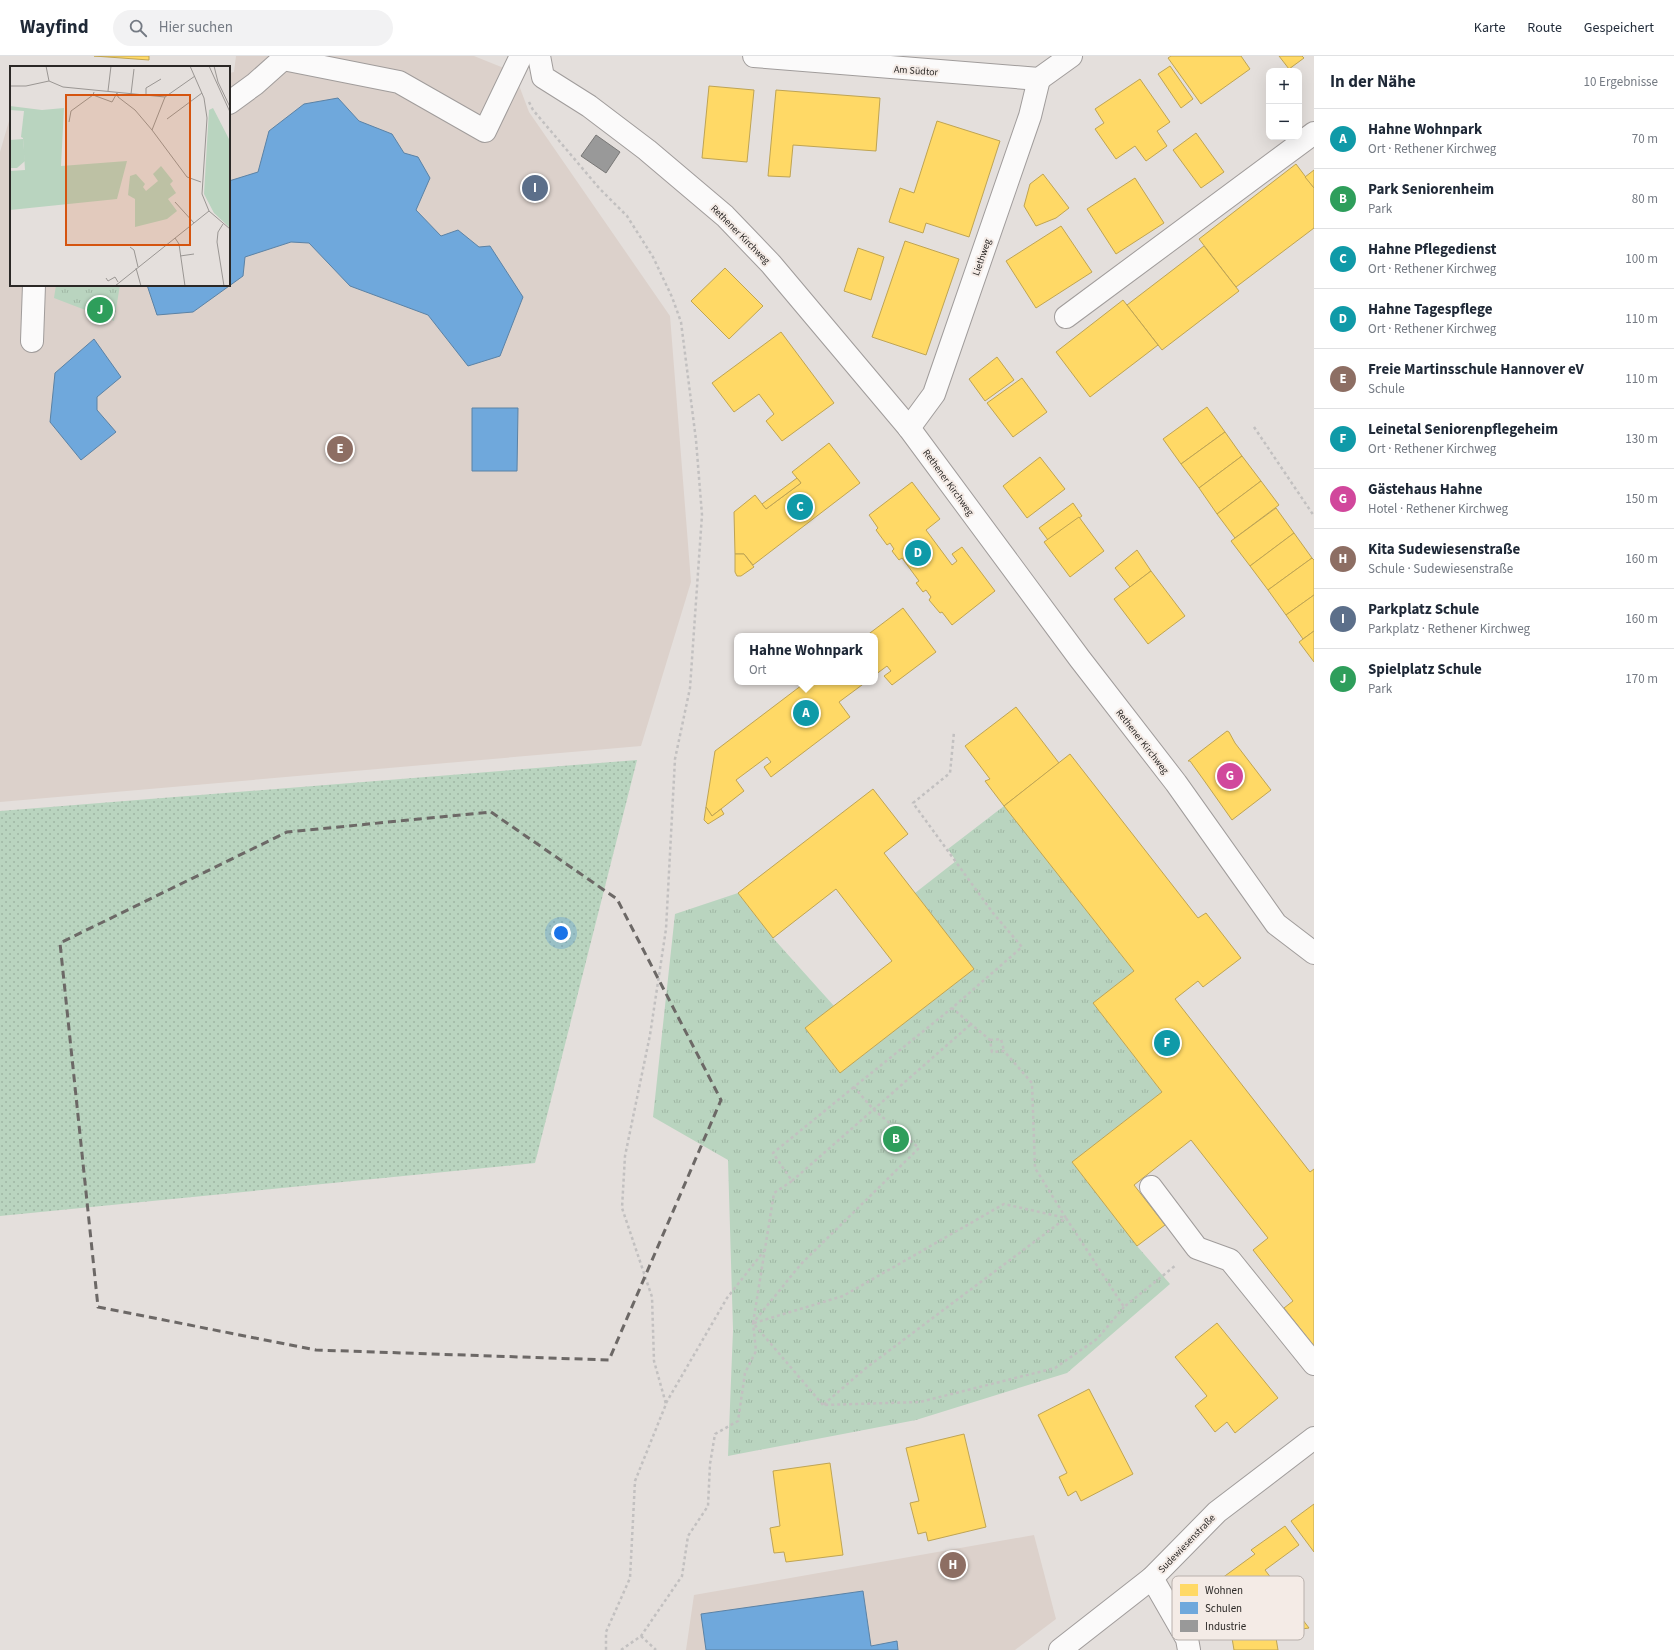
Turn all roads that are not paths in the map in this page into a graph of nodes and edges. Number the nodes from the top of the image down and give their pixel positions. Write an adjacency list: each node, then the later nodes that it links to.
1 (539, 56): 13 (street, Rethener Kirchweg)
2 (754, 56): 5 (street, Am Südtor)
3 (1071, 56): 7 (street)
4 (283, 57): 6 (street); 8 (street)
5 (838, 60): 7 (street, Am Südtor)
6 (517, 62)
7 (1039, 79): 13 (street, Liethweg)
8 (230, 101)
9 (1314, 133): 11 (street)
10 (34, 286): 12 (street)
11 (1066, 317)
12 (32, 341)
13 (909, 428): 14 (street, Rethener Kirchweg)
14 (1314, 953)
15 (1152, 1187): 16 (street)
16 (1314, 1364)
17 (1314, 1438): 18 (street, Sudewiesenstraße)
18 (1152, 1578): 19 (street); 21 (street, Sudewiesenstraße)
19 (1172, 1613)
20 (1187, 1640): 22 (street)
21 (1060, 1650)
22 (1189, 1650)

